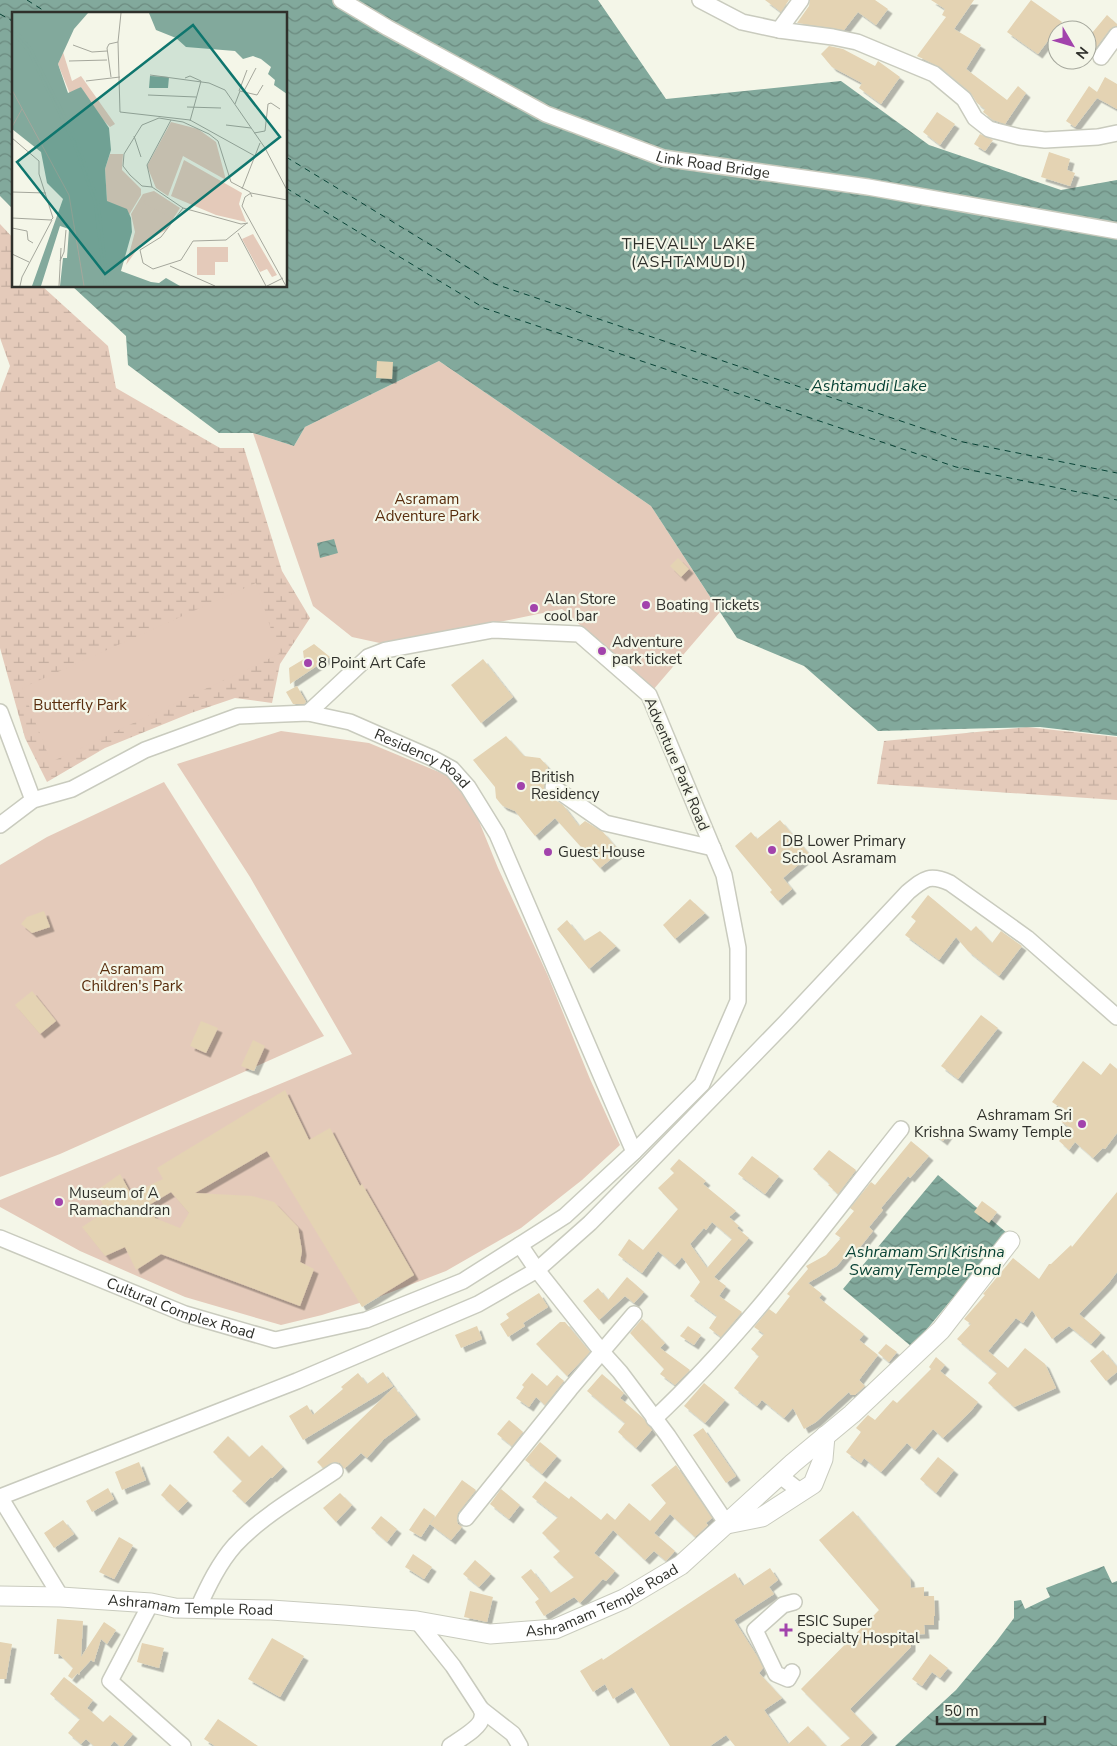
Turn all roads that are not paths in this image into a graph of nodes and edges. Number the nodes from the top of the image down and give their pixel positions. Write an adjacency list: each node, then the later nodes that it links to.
1 (341, 0): 8 (street, Link Road Bridge)
2 (700, 0): 4 (street)
3 (801, 0): 4 (street)
4 (779, 30): 7 (street)
5 (1117, 35): 6 (street)
6 (1101, 58)
7 (1117, 133)
8 (1117, 231)
9 (0, 712): 12 (street)
10 (308, 713): 12 (street, Residency Road); 14 (street, Adventure Park Road); 17 (street, Residency Road)
11 (552, 787): 14 (street)
12 (33, 800): 13 (street, Residency Road)
13 (0, 825)
14 (713, 848): 17 (street, Adventure Park Road)
15 (1117, 1017): 21 (street)
16 (901, 1128): 24 (street)
17 (634, 1152): 20 (street, Adventure Park Road)
18 (0, 1238): 20 (street, Cultural Complex Road)
19 (1010, 1241): 25 (street, Ashramam Temple Road)
20 (520, 1245): 21 (street)
21 (537, 1270): 23 (street); 29 (street)
22 (634, 1314): 23 (street)
23 (602, 1352): 24 (street); 30 (street)
24 (654, 1419): 31 (street)
25 (826, 1436): 27 (street, Ashramam Temple Road); 28 (street)
26 (335, 1471): 36 (street)
27 (779, 1476): 28 (street); 31 (street, Ashramam Temple Road)
28 (800, 1492): 31 (street)
29 (0, 1497): 33 (street)
30 (466, 1518)
31 (727, 1524): 37 (street, Ashramam Temple Road)
32 (0, 1596): 33 (street, Ashramam Temple Road)
33 (61, 1597): 35 (street, Ashramam Temple Road)
34 (794, 1602): 38 (street)
35 (151, 1603): 36 (street, Ashramam Temple Road); 41 (street)
36 (198, 1608): 37 (street, Ashramam Temple Road)
37 (417, 1622): 39 (street)
38 (792, 1672)
39 (482, 1709): 40 (street); 42 (street)
40 (455, 1744)
41 (183, 1746)
42 (520, 1746)

